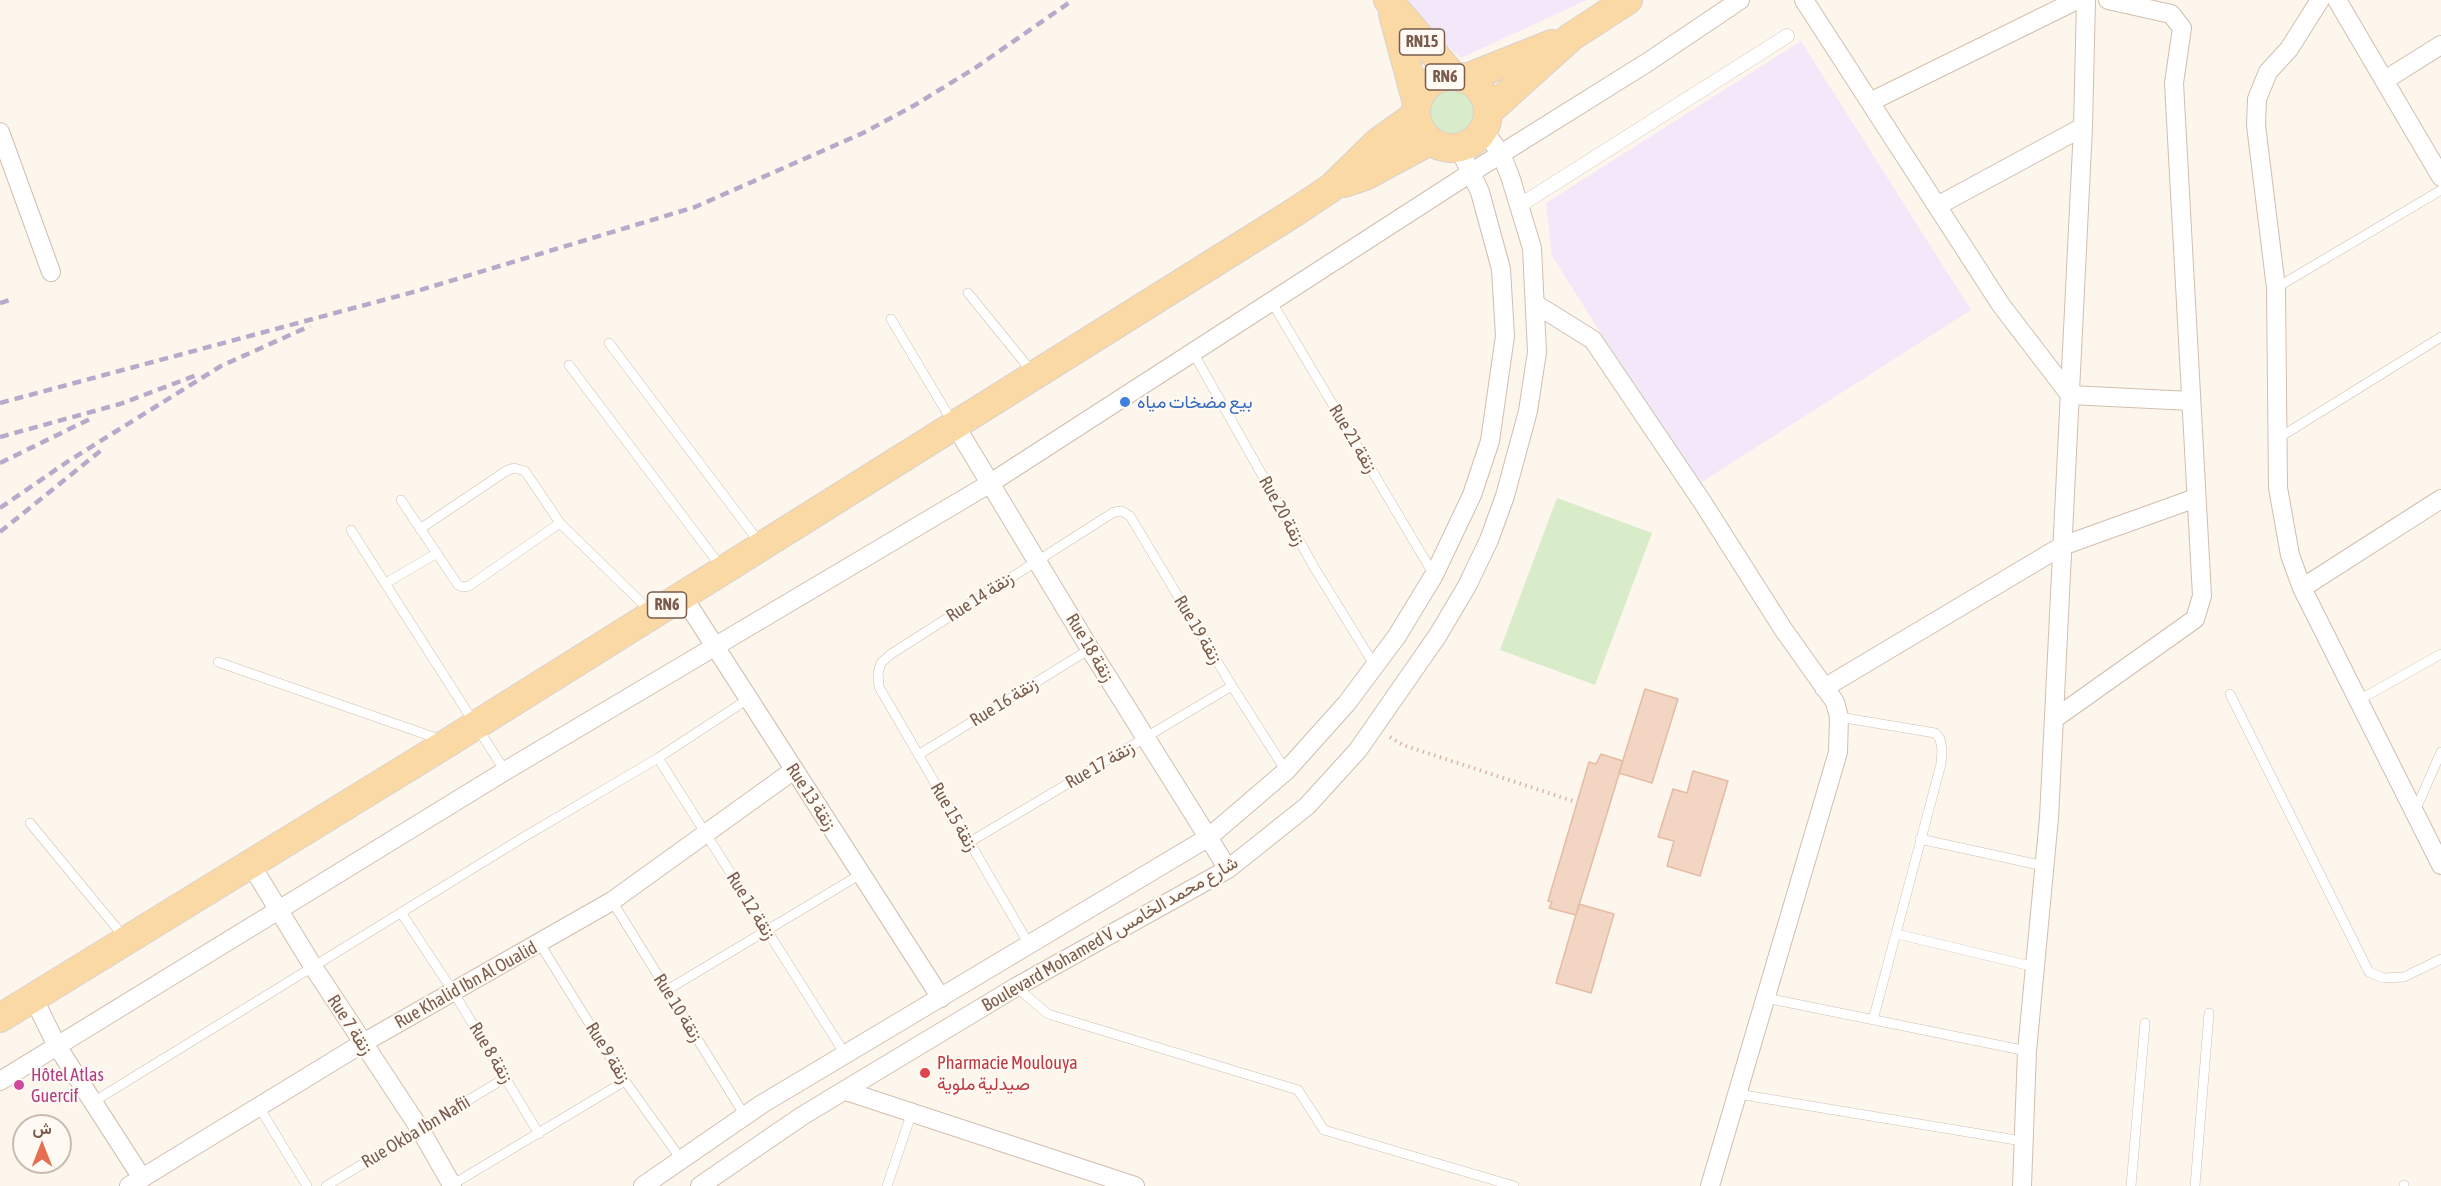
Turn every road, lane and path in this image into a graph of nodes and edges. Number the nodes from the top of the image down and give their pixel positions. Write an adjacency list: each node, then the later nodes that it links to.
1 (1628, 0): 11 (main road, RN6)
2 (1740, 0): 21 (street)
3 (1804, 0): 15 (street)
4 (2076, 0): 15 (street)
5 (2086, 0): 18 (street)
6 (2108, 0): 40 (street)
7 (2320, 0): 29 (street)
8 (2337, 0): 14 (street)
9 (1390, 3): 13 (main road, RN15); 16 (main road, RN15)
10 (1787, 36): 26 (street)
11 (1571, 37): 13 (main road, RN6); 17 (main road, RN6)
12 (2441, 45): 14 (street)
13 (1459, 77): 16 (main road, RN6); 17 (main road, RN6)
14 (2385, 80): 23 (street)
15 (1870, 102): 27 (street)
16 (1417, 109): 20 (main road, RN6); 24 (main road, RN6)
17 (1486, 121): 21 (street, Boulevard Mohamed V شارع محمد الخامس); 22 (main road, RN6)
18 (2083, 127): 27 (street); 39 (street)
19 (0, 132): 28 (street)
20 (1430, 141): 22 (main road); 24 (main road, RN6)
21 (1501, 154): 22 (street); 32 (street, Boulevard Mohamed V شارع محمد الخامس)
22 (1466, 160): 31 (street); 56 (street, Boulevard Mohamed V شارع محمد الخامس)
23 (2441, 177)
24 (1331, 188): 38 (main road, RN6)
25 (2441, 190): 29 (lane)
26 (1525, 202)
27 (1937, 206): 39 (street)
28 (51, 272)
29 (2276, 288): 42 (street)
30 (968, 293): 38 (lane)
31 (1273, 304): 36 (street); 56 (lane, Rue 21 زنقة)
32 (1537, 305): 68 (street); 75 (street, Boulevard Mohamed V شارع محمد الخامس)
33 (891, 319): 41 (lane)
34 (2441, 338): 42 (lane)
35 (609, 343): 52 (lane)
36 (1194, 354): 43 (street); 65 (lane, Rue 20 زنقة)
37 (569, 365): 55 (lane)
38 (1034, 375): 41 (main road, RN6)
39 (2070, 395): 40 (street); 51 (street)
40 (2191, 400): 44 (street)
41 (955, 425): 43 (street, Rue 18 زنقة); 52 (main road, RN6)
42 (2277, 439): 58 (street)
43 (990, 484): 54 (street, Rue 18 زنقة); 61 (street)
44 (2196, 498): 51 (street); 73 (street)
45 (2441, 499): 58 (street)
46 (401, 500): 49 (lane)
47 (1101, 520): 54 (lane, Rue 14 زنقة); 66 (lane, Rue 19 زنقة)
48 (560, 523): 49 (lane); 53 (lane); 60 (lane)
49 (420, 529): 53 (lane)
50 (351, 531): 57 (lane)
51 (2062, 546): 68 (street); 73 (street)
52 (762, 547): 55 (main road, RN6)
53 (437, 552): 57 (lane)
54 (1036, 561): 62 (street, Rue 18 زنقة); 67 (lane, Rue 14 زنقة)
55 (723, 570): 59 (main road, RN6)
56 (1434, 575): 65 (street, Boulevard Mohamed V شارع محمد الخامس)
57 (386, 583): 74 (lane)
58 (2302, 588): 71 (street)
59 (682, 595): 60 (main road, RN6); 61 (street, Rue 13 زنقة)
60 (653, 614): 74 (main road, RN6)
61 (714, 646): 70 (street, Rue 13 زنقة); 82 (street)
62 (1090, 649): 76 (street, Rue 18 زنقة); 79 (lane, Rue 16 زنقة)
63 (2441, 654): 71 (lane)
64 (218, 662): 77 (lane)
65 (1375, 666): 83 (street, Boulevard Mohamed V شارع محمد الخامس)
66 (1232, 686): 76 (lane, Rue 17 زنقة); 83 (lane, Rue 19 زنقة)
67 (879, 687): 79 (lane, Rue 15 زنقة)
68 (1824, 688): 72 (street)
69 (2230, 694): 104 (lane)
70 (748, 699): 80 (lane); 81 (street, Rue 13 زنقة)
71 (2359, 700): 85 (street)
72 (1839, 717): 89 (lane); 112 (street)
73 (2054, 719): 93 (street)
74 (476, 725): 77 (main road, RN6); 82 (lane)
75 (1375, 726): 84 (path); 94 (street, Boulevard Mohamed V شارع محمد الخامس)
76 (1147, 738): 88 (street, Rue 18 زنقة); 90 (lane, Rue 17 زنقة)
77 (449, 742): 91 (main road, RN6)
78 (2441, 752): 85 (lane)
79 (918, 755): 90 (lane, Rue 15 زنقة)
80 (658, 758): 87 (lane, Rue 12 زنقة); 98 (lane)
81 (794, 770): 87 (street, Rue Khalid Ibn Al Oualid); 95 (street, Rue 13 زنقة)
82 (505, 771): 97 (street)
83 (1286, 771): 88 (street, Boulevard Mohamed V شارع محمد الخامس)
84 (1573, 801)
85 (2415, 811): 92 (street)
86 (30, 823): 101 (lane)
87 (706, 833): 96 (street, Rue Khalid Ibn Al Oualid); 99 (lane, Rue 12 زنقة)
88 (1209, 837): 94 (street, Rue 18 زنقة); 103 (street, Boulevard Mohamed V شارع محمد الخامس)
89 (1920, 839): 93 (lane); 100 (lane)
90 (968, 843): 103 (lane, Rue 15 زنقة)
91 (250, 863): 97 (street, Rue 7 زنقة); 101 (main road, RN6)
92 (2441, 865)
93 (2044, 866): 105 (street)
94 (1228, 869): 107 (street, Boulevard Mohamed V شارع محمد الخامس)
95 (861, 874): 99 (lane); 111 (street, Rue 13 زنقة)
96 (612, 901): 102 (street, Rue Khalid Ibn Al Oualid); 108 (lane, Rue 10 زنقة)
97 (278, 910): 106 (street, Rue 7 زنقة); 118 (street)
98 (402, 914): 106 (lane); 109 (lane, Rue 8 زنقة)
99 (767, 930): 108 (lane); 120 (lane, Rue 12 زنقة)
100 (1897, 934): 105 (lane); 115 (lane)
101 (126, 939): 110 (main road, RN6)
102 (540, 944): 109 (street, Rue Khalid Ibn Al Oualid); 123 (lane, Rue 9 زنقة)
103 (1030, 946): 111 (street, Boulevard Mohamed V شارع محمد الخامس)
104 (2441, 959)
105 (2035, 967): 119 (street)
106 (314, 968): 117 (street, Rue 7 زنقة); 126 (lane)
107 (1016, 987): 124 (street, Boulevard Mohamed V شارع محمد الخامس); 142 (lane)
108 (667, 990): 129 (lane, Rue 10 زنقة)
109 (454, 993): 117 (street, Rue Khalid Ibn Al Oualid); 121 (lane, Rue 8 زنقة)
110 (33, 997): 114 (main road, RN6); 118 (street)
111 (941, 998): 120 (street, Boulevard Mohamed V شارع محمد الخامس)
112 (1766, 998): 115 (lane); 125 (street)
113 (2209, 1014): 146 (lane)
114 (0, 1018)
115 (1873, 1020): 119 (lane)
116 (2145, 1023): 145 (lane)
117 (363, 1043): 127 (street, Rue Khalid Ibn Al Oualid); 130 (street, Rue 7 زنقة)
118 (57, 1046): 122 (street); 126 (street)
119 (2027, 1051): 132 (street)
120 (845, 1054): 129 (street, Boulevard Mohamed V شارع محمد الخامس)
121 (505, 1078): 130 (lane, Rue Okba Ibn Nafii); 131 (lane, Rue 8 زنقة)
122 (0, 1081)
123 (625, 1081): 131 (lane); 133 (lane, Rue 9 زنقة)
124 (846, 1091): 128 (street); 135 (street, Boulevard Mohamed V شارع محمد الخامس)
125 (1738, 1094): 132 (lane); 143 (street)
126 (93, 1102): 134 (street)
127 (259, 1107): 134 (street, Rue Khalid Ibn Al Oualid); 136 (lane)
128 (911, 1115): 140 (lane); 141 (street)
129 (745, 1116): 133 (street, Boulevard Mohamed V شارع محمد الخامس)
130 (420, 1129): 137 (lane, Rue Okba Ibn Nafii); 138 (street, Rue 7 زنقة)
131 (539, 1134): 138 (lane)
132 (2022, 1141): 144 (street)
133 (681, 1159): 139 (street, Boulevard Mohamed V شارع محمد الخامس)
134 (135, 1182)
135 (707, 1184)
136 (307, 1186)
137 (326, 1186)
138 (451, 1186)
139 (644, 1186)
140 (887, 1186)
141 (1135, 1186)
142 (1514, 1186)
143 (1710, 1186)
144 (2022, 1186)
145 (2131, 1186)
146 (2195, 1186)

